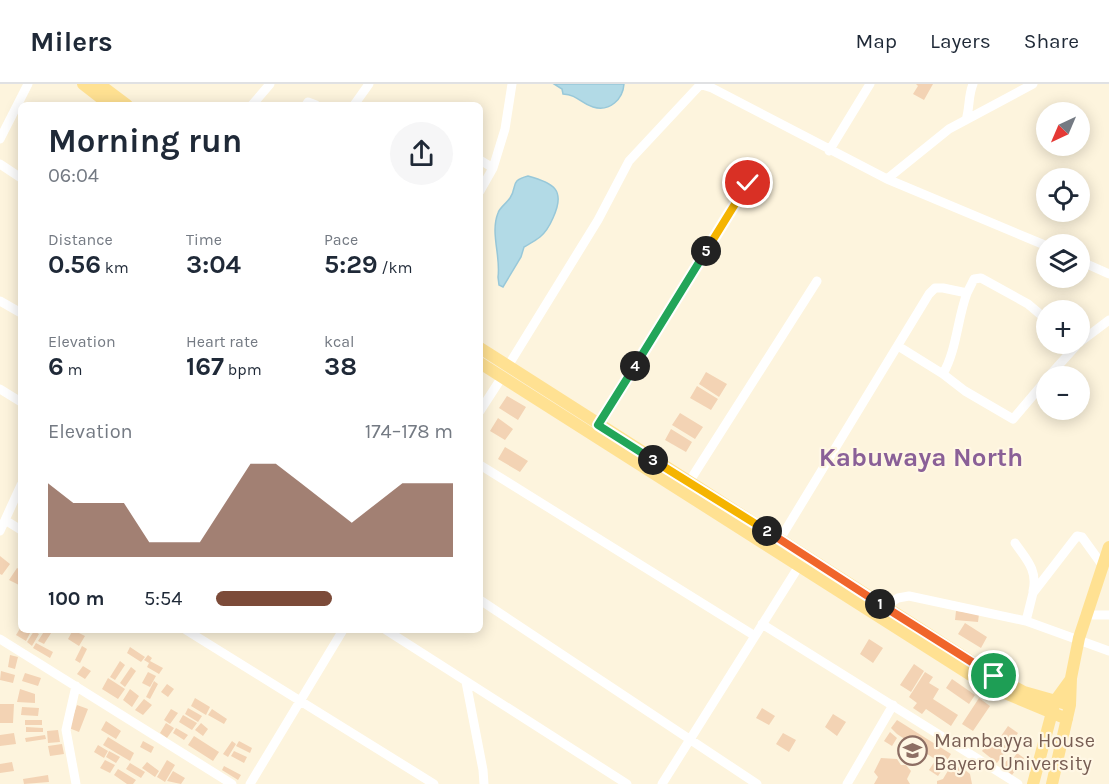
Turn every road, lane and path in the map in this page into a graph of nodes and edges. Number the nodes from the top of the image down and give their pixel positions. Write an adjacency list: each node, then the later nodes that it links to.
1 (28, 84): 11 (street)
2 (83, 84): 12 (main road)
3 (99, 84): 13 (main road)
4 (270, 84): 14 (street)
5 (369, 84): 15 (street)
6 (512, 84): 22 (street)
7 (700, 84): 19 (street); 42 (street)
8 (870, 84): 19 (street)
9 (973, 84): 17 (street)
10 (1033, 84): 17 (street)
11 (19, 102)
12 (106, 102)
13 (123, 102)
14 (255, 102)
15 (356, 102)
16 (18, 104): 18 (street)
17 (966, 120): 24 (street)
18 (0, 139)
19 (829, 151): 24 (street)
20 (483, 162): 22 (street)
21 (0, 164): 23 (street)
22 (492, 168): 26 (street)
23 (18, 176)
24 (887, 179): 27 (street)
25 (748, 183): 48 (street)
26 (483, 185)
27 (1036, 241)
28 (1090, 265): 29 (street)
29 (1109, 274)
30 (817, 281): 50 (street)
31 (967, 293): 33 (street); 37 (street); 43 (street)
32 (0, 301): 34 (street)
33 (1036, 311)
34 (18, 312)
35 (1109, 320): 36 (street)
36 (1090, 334)
37 (898, 346): 43 (street); 55 (street)
38 (483, 351): 42 (main road)
39 (1068, 354): 41 (street)
40 (483, 364): 42 (main road)
41 (1058, 366)
42 (505, 372): 47 (street); 48 (main road); 58 (main road)
43 (943, 374): 45 (street)
44 (0, 389): 46 (street)
45 (1036, 392)
46 (18, 400)
47 (483, 406)
48 (598, 425): 50 (main road)
49 (483, 467): 70 (street)
50 (689, 482): 55 (main road)
51 (18, 491): 52 (street)
52 (4, 520): 53 (street); 54 (street)
53 (18, 528)
54 (0, 531)
55 (780, 539): 62 (main road)
56 (1015, 543): 60 (street)
57 (1109, 547): 59 (main road)
58 (799, 566): 66 (street); 78 (main road)
59 (1103, 566): 60 (street); 63 (main road)
60 (1033, 593): 65 (street)
61 (483, 602): 84 (street)
62 (884, 607): 65 (street); 79 (main road)
63 (1085, 615): 64 (street); 71 (main road)
64 (1109, 615)
65 (1026, 621): 71 (street)
66 (762, 624): 70 (street); 80 (street)
67 (191, 633): 77 (street)
68 (341, 633): 77 (street)
69 (391, 633): 75 (street)
70 (754, 636): 84 (street)
71 (1079, 638): 73 (street); 74 (main road)
72 (0, 639): 76 (street)
73 (1109, 651)
74 (1071, 678): 79 (main road); 81 (main road)
75 (466, 682): 90 (street); 91 (street)
76 (76, 686): 86 (street); 87 (street)
77 (300, 700): 88 (street); 89 (street)
78 (1021, 701): 82 (main road); 85 (main road)
79 (1055, 701): 81 (main road); 82 (main road)
80 (893, 705): 94 (street); 95 (street)
81 (1070, 705): 83 (main road)
82 (1051, 714): 83 (main road); 85 (main road)
83 (1067, 720): 97 (main road)
84 (689, 740): 92 (street); 93 (street)
85 (1044, 741): 96 (main road)
86 (76, 784)
87 (232, 784)
88 (250, 784)
89 (434, 784)
90 (484, 784)
91 (627, 784)
92 (663, 784)
93 (757, 784)
94 (847, 784)
95 (1018, 784)
96 (1034, 784)
97 (1052, 784)

